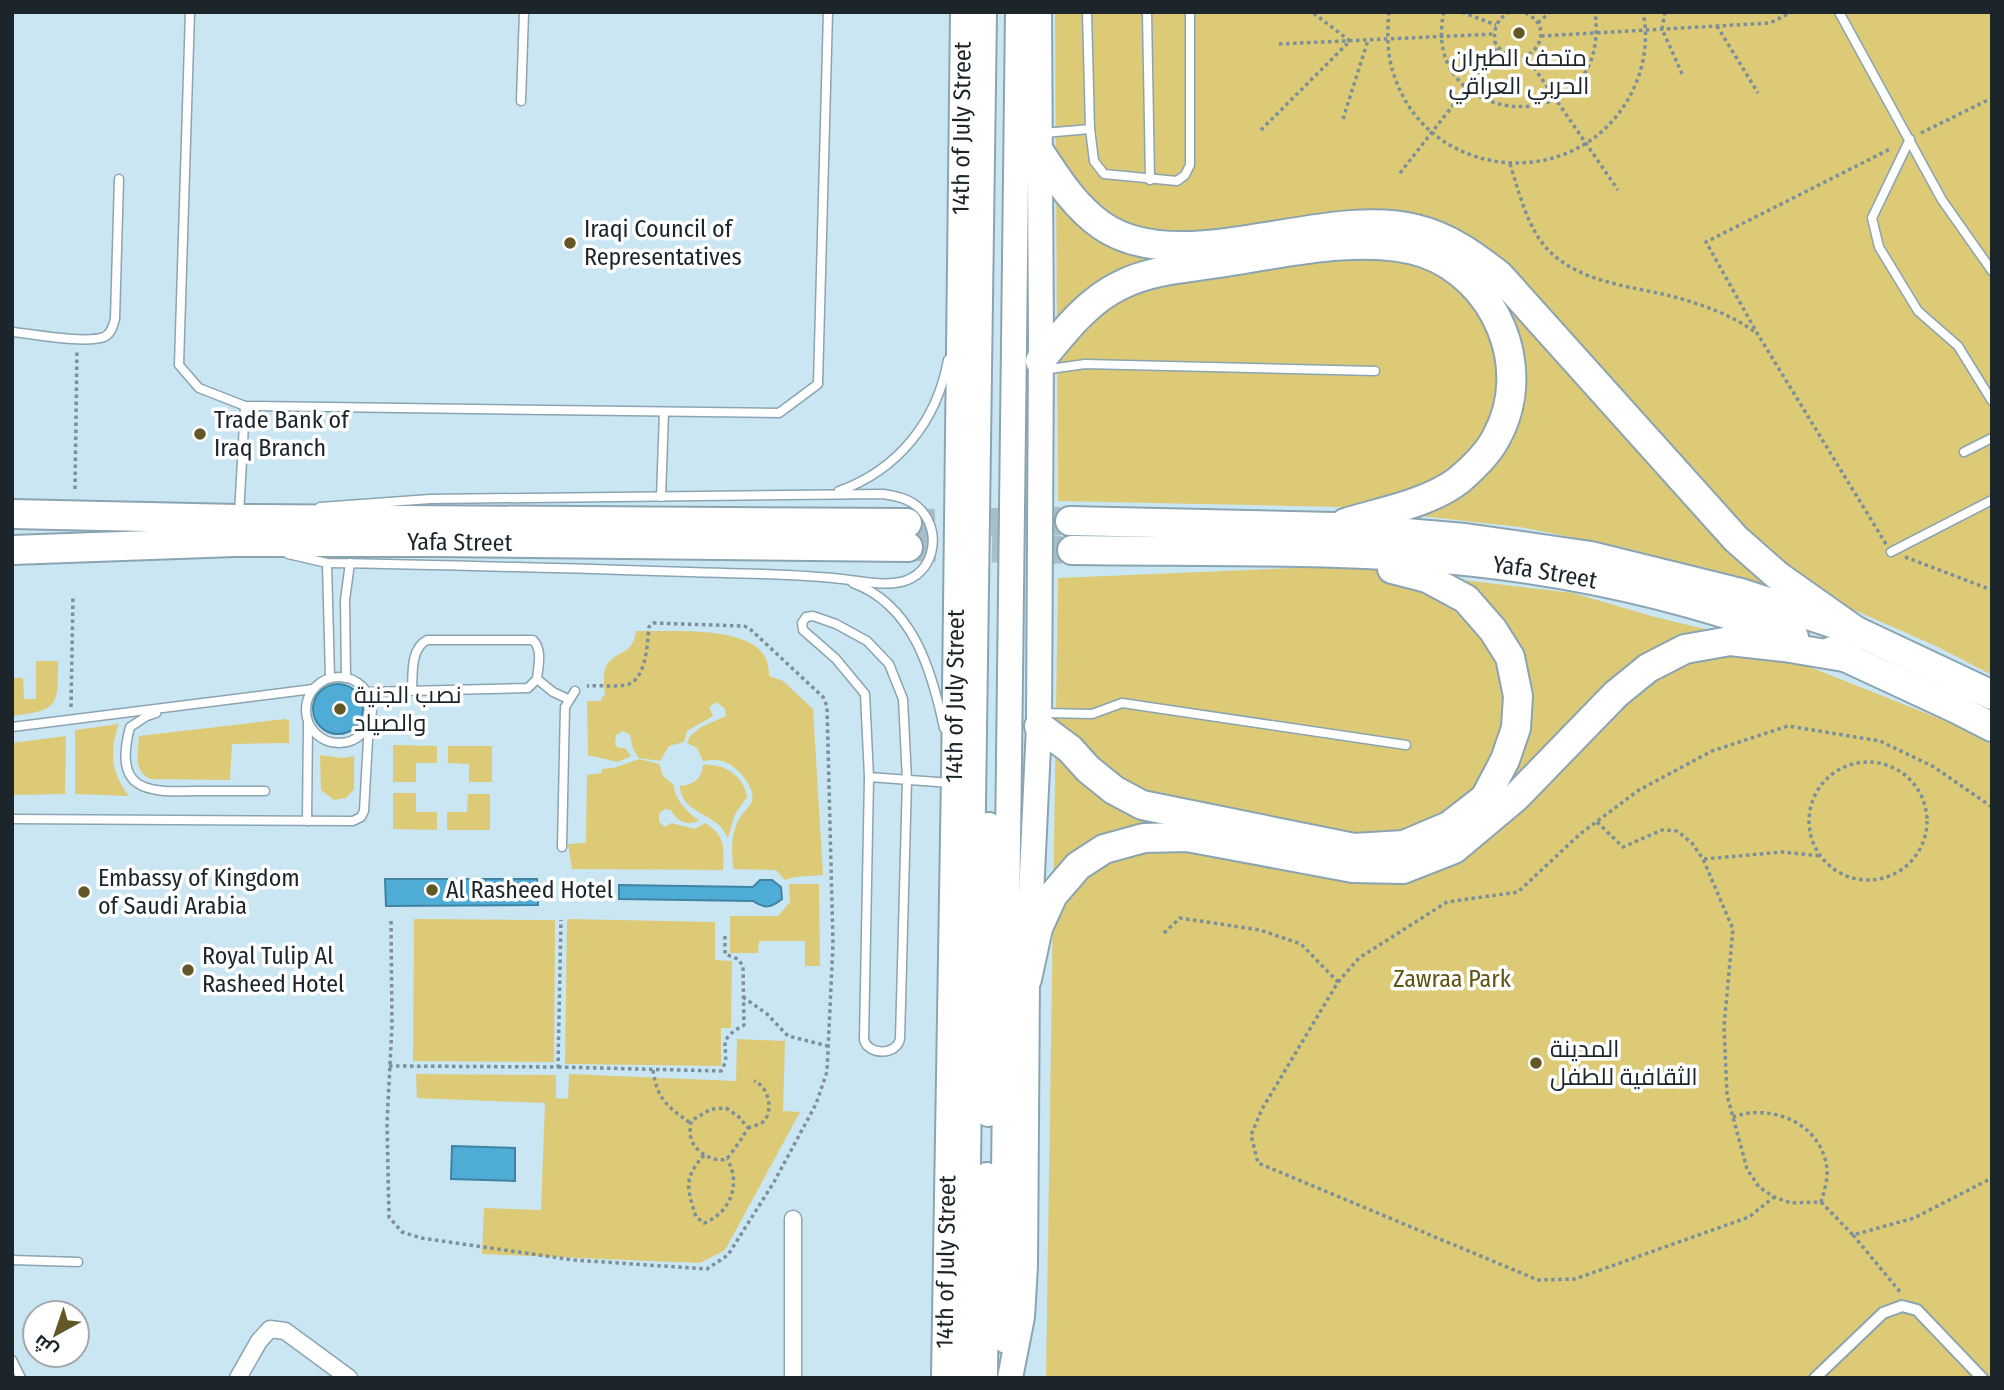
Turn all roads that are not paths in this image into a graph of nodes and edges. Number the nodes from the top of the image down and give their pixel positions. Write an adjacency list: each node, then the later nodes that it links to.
1 (190, 12): 25 (lane)
2 (524, 12): 13 (lane)
3 (828, 12): 26 (lane)
4 (963, 12): 20 (main road, 14th of July Street)
5 (984, 12): 79 (main road)
6 (997, 12): 80 (main road, 14th of July Street)
7 (1018, 12): 81 (main road)
8 (1040, 12): 16 (main road)
9 (1087, 12): 14 (lane)
10 (1147, 12): 18 (lane)
11 (1190, 12): 18 (lane)
12 (1839, 12): 15 (lane)
13 (522, 101)
14 (1090, 130): 16 (lane); 18 (lane)
15 (1910, 139): 19 (lane); 24 (lane)
16 (1039, 142): 22 (main road); 45 (highway)
17 (119, 179): 21 (lane)
18 (1150, 180)
19 (1992, 271)
20 (958, 302): 29 (lane); 64 (main road, 14th of July Street)
21 (12, 332)
22 (1041, 366): 23 (lane); 38 (highway); 56 (main road)
23 (1375, 371)
24 (1992, 401)
25 (245, 407): 26 (lane); 36 (lane)
26 (664, 412): 30 (lane)
27 (1992, 438): 28 (lane)
28 (1964, 452)
29 (829, 495): 30 (lane); 44 (lane)
30 (661, 497): 32 (lane)
31 (1992, 500): 41 (lane)
32 (310, 508)
33 (298, 509): 36 (lane)
34 (12, 514): 36 (highway, Yafa Street)
35 (1070, 520): 38 (highway, Yafa Street)
36 (236, 531): 37 (highway, Yafa Street); 39 (highway, Yafa Street); 42 (lane)
37 (908, 535)
38 (1335, 540): 40 (highway, Yafa Street); 45 (highway, Yafa Street); 56 (highway)
39 (12, 550)
40 (1072, 550)
41 (1891, 552)
42 (327, 563): 43 (lane); 46 (lane)
43 (350, 563): 44 (lane); 47 (lane)
44 (829, 578): 64 (lane)
45 (1854, 644): 53 (highway, Yafa Street); 60 (highway, Yafa Street); 69 (highway)
46 (330, 678): 47 (lane); 49 (lane)
47 (346, 678): 52 (lane)
48 (537, 679): 50 (lane); 50 (lane); 54 (lane)
49 (313, 689): 55 (lane); 57 (lane)
50 (412, 691): 52 (lane)
51 (575, 691): 54 (lane)
52 (366, 692): 58 (lane)
53 (1992, 695)
54 (568, 699): 68 (lane)
55 (189, 705): 59 (lane); 65 (lane)
56 (1039, 720): 61 (lane); 69 (main road)
57 (308, 721): 58 (lane); 67 (lane)
58 (369, 722): 67 (lane)
59 (12, 727)
60 (1992, 727)
61 (1406, 745)
62 (869, 777): 63 (lane); 63 (lane); 63 (lane)
63 (906, 780): 64 (lane)
64 (954, 780): 78 (main road, 14th of July Street)
65 (265, 791)
66 (12, 819): 67 (lane)
67 (307, 821)
68 (562, 847)
69 (1027, 979): 81 (main road)
70 (793, 1220): 77 (street)
71 (12, 1260): 72 (lane)
72 (78, 1262)
73 (12, 1360): 74 (lane)
74 (21, 1378)
75 (238, 1378): 76 (street)
76 (349, 1378)
77 (793, 1378)
78 (944, 1378)
79 (965, 1378)
80 (985, 1378)
81 (1008, 1378)
82 (1815, 1378): 83 (street)
83 (1982, 1378)

